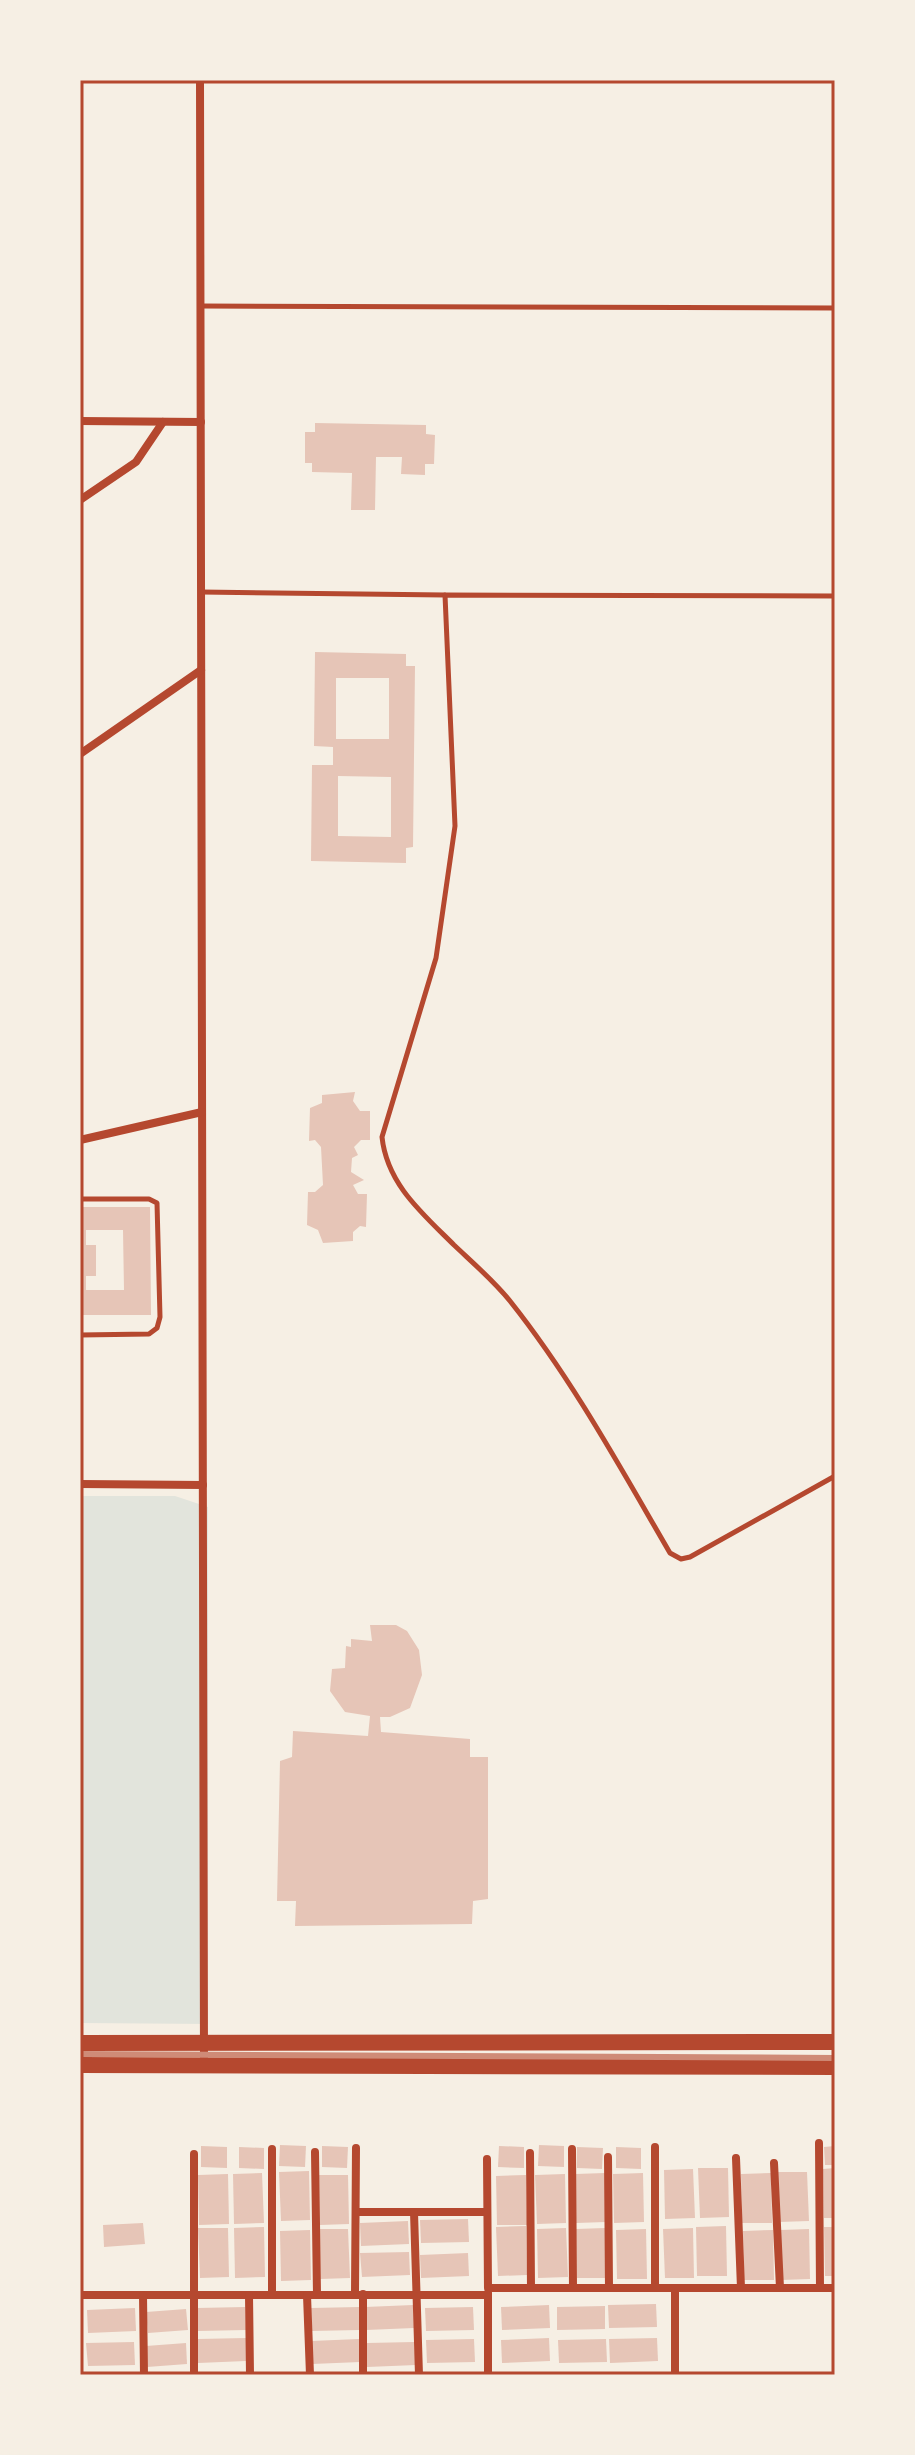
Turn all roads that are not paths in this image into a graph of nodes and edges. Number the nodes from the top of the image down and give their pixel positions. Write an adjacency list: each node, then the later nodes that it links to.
1 (200, 80): 2 (street)
2 (201, 306): 3 (lane); 6 (street)
3 (835, 308)
4 (80, 421): 5 (street)
5 (163, 422): 6 (street); 7 (street)
6 (201, 422): 8 (street)
7 (80, 500)
8 (201, 592): 9 (lane); 11 (street)
9 (445, 595): 10 (lane); 17 (lane)
10 (835, 596)
11 (201, 670): 12 (street); 13 (street)
12 (80, 754)
13 (202, 1112): 14 (street); 19 (street)
14 (80, 1139)
15 (80, 1199): 16 (lane)
16 (80, 1335)
17 (835, 1476)
18 (80, 1484): 19 (street)
19 (203, 1485): 22 (street)
20 (835, 2042): 22 (main road)
21 (80, 2043): 22 (main road)
22 (204, 2043): 24 (street)
23 (80, 2065): 24 (main road)
24 (204, 2066): 25 (main road)
25 (835, 2067)
26 (819, 2143): 48 (street)
27 (655, 2147): 44 (street)
28 (356, 2148): 38 (street)
29 (272, 2149): 56 (street)
30 (572, 2149): 42 (street)
31 (315, 2152): 57 (street)
32 (530, 2153): 41 (street)
33 (194, 2154): 54 (street)
34 (608, 2157): 43 (street)
35 (736, 2158): 46 (street)
36 (487, 2159): 40 (street)
37 (774, 2163): 47 (street)
38 (357, 2212): 39 (street); 51 (street)
39 (414, 2212): 40 (street); 58 (street)
40 (487, 2212): 50 (street)
41 (531, 2288): 42 (street); 50 (street)
42 (573, 2288): 43 (street)
43 (609, 2288): 44 (street)
44 (655, 2288): 45 (street)
45 (675, 2288): 46 (street); 66 (street)
46 (741, 2288): 47 (street)
47 (780, 2288): 48 (street)
48 (820, 2288): 49 (street)
49 (835, 2288)
50 (488, 2292): 58 (street); 65 (street)
51 (359, 2293): 57 (street); 58 (street); 63 (street)
52 (80, 2295): 53 (street)
53 (143, 2295): 54 (street); 59 (street)
54 (195, 2295): 55 (street); 60 (street)
55 (249, 2295): 56 (street); 61 (street)
56 (272, 2295): 57 (street)
57 (312, 2295): 62 (street)
58 (416, 2295): 64 (street)
59 (144, 2375)
60 (194, 2375)
61 (250, 2375)
62 (310, 2375)
63 (363, 2375)
64 (419, 2375)
65 (488, 2375)
66 (675, 2375)

